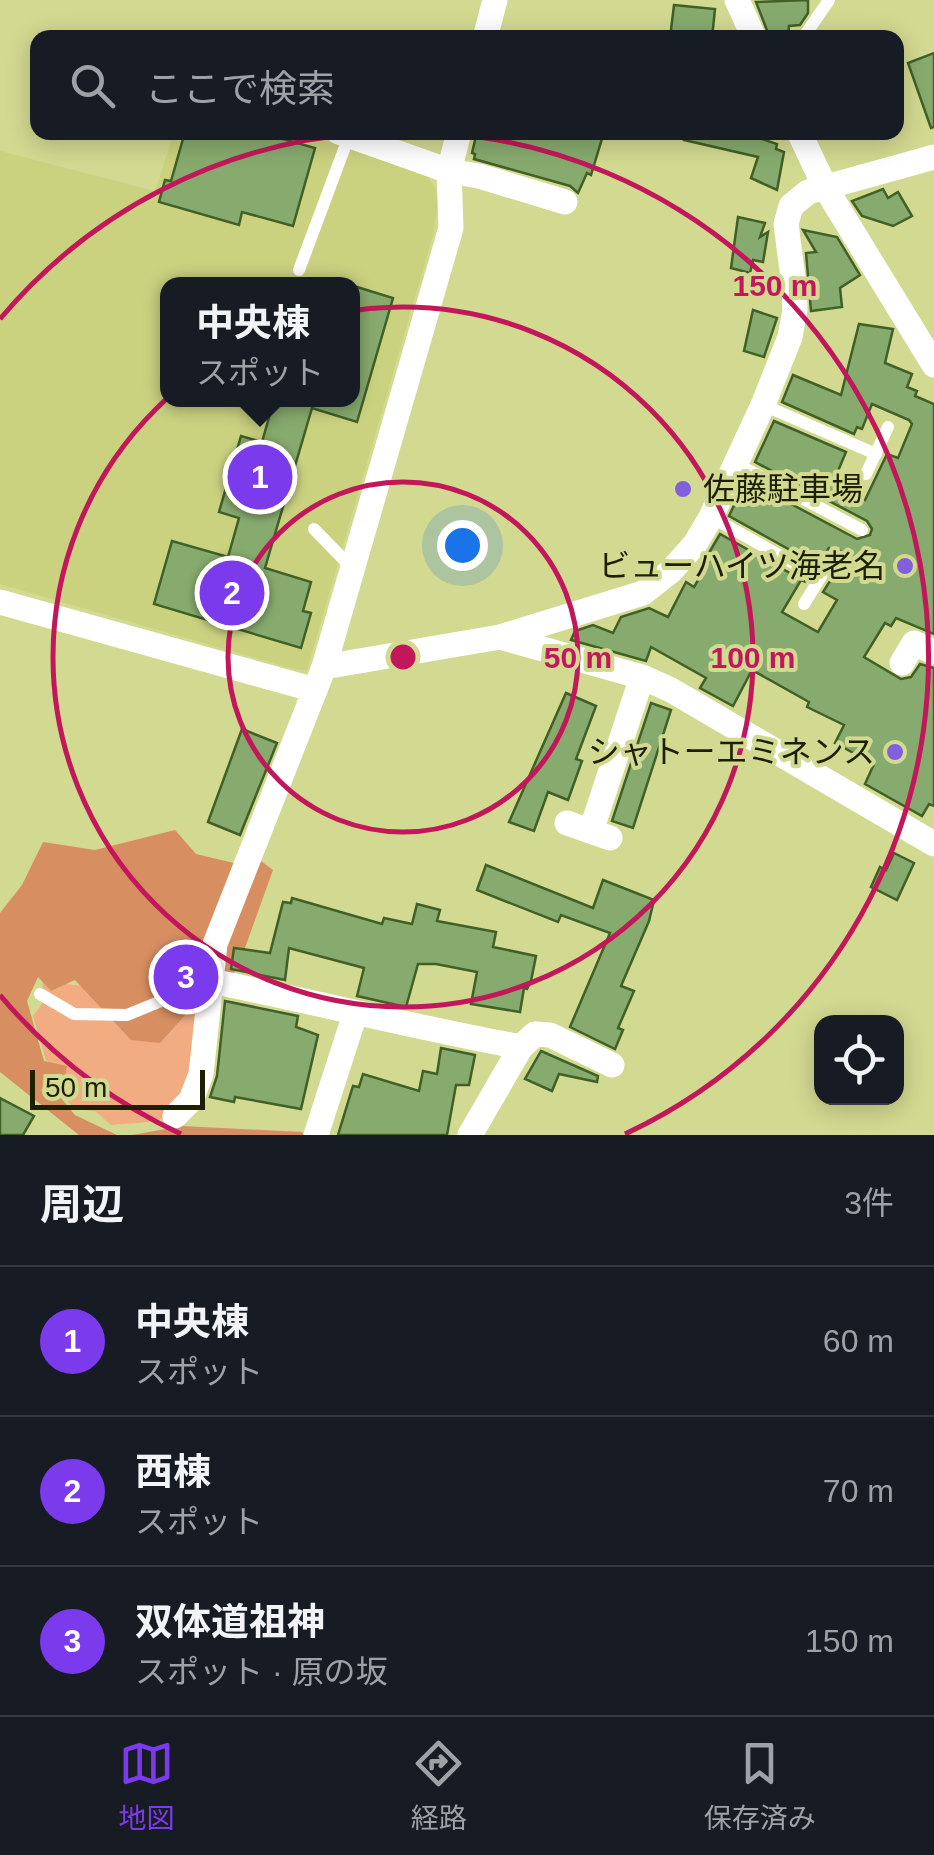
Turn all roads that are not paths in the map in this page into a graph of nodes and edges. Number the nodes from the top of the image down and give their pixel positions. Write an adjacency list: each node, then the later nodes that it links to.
1 (495, 0): 4 (street)
2 (737, 0): 5 (street)
3 (830, 0): 6 (lane)
4 (487, 30)
5 (750, 30)
6 (809, 30)
7 (342, 140): 15 (lane)
8 (361, 140): 12 (street)
9 (457, 140): 12 (street)
10 (803, 140): 13 (street)
11 (934, 157): 13 (street)
12 (449, 172): 14 (street); 26 (street)
13 (825, 187): 16 (street); 17 (street)
14 (565, 202)
15 (299, 270)
16 (934, 365)
17 (763, 405): 19 (lane); 20 (street)
18 (888, 428): 19 (lane)
19 (876, 454): 21 (lane)
20 (737, 464): 22 (street); 24 (lane)
21 (866, 474)
22 (712, 517): 27 (lane); 30 (street)
23 (314, 529): 26 (lane)
24 (862, 530)
25 (833, 557): 27 (lane)
26 (352, 568): 34 (street)
27 (820, 578): 29 (lane)
28 (0, 602): 34 (street)
29 (804, 604)
30 (500, 637): 33 (street); 34 (street)
31 (934, 652): 32 (street)
32 (902, 663)
33 (642, 677): 35 (street); 36 (street)
34 (320, 678): 37 (street)
35 (589, 831)
36 (934, 844)
37 (211, 981): 38 (lane); 39 (street); 42 (street)
38 (40, 994)
39 (355, 1014): 40 (street); 43 (street)
40 (521, 1047): 41 (street); 44 (street)
41 (612, 1065)
42 (175, 1116)
43 (316, 1135)
44 (470, 1135)

